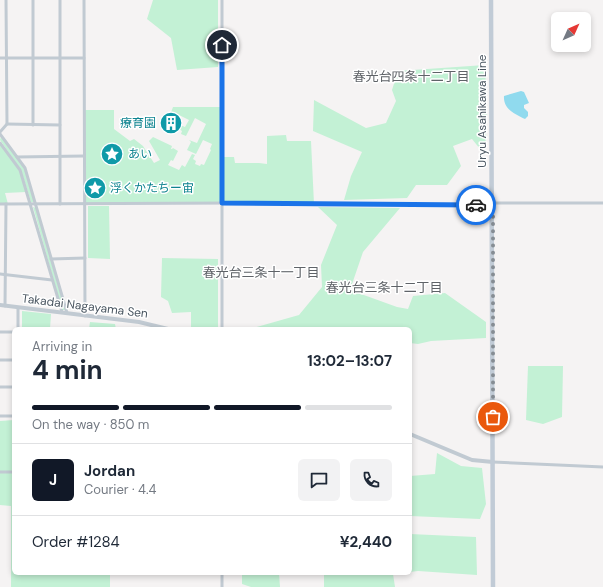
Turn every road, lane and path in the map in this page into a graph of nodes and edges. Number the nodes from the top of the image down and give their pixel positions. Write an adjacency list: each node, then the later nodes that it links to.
1 (6, 0): 8 (street)
2 (33, 0): 9 (street)
3 (60, 0): 10 (street)
4 (84, 0): 11 (street)
5 (222, 0): 20 (street)
6 (492, 0): 28 (main road, Uryu Asahikawa Line)
7 (0, 58): 8 (street)
8 (6, 58): 9 (street); 12 (street)
9 (33, 58): 10 (street); 13 (street)
10 (60, 58): 11 (street); 14 (street)
11 (84, 58): 18 (street)
12 (7, 124): 13 (street); 15 (street)
13 (33, 125): 14 (street)
14 (60, 125): 17 (street)
15 (0, 133): 19 (street)
16 (0, 143): 24 (street)
17 (60, 156): 18 (street); 19 (street); 26 (street)
18 (84, 156): 27 (street)
19 (18, 157): 25 (street)
20 (222, 203): 27 (street); 28 (street); 42 (street)
21 (603, 203): 28 (street)
22 (0, 204): 23 (street)
23 (6, 204): 24 (street); 32 (street)
24 (30, 204): 25 (street); 33 (street)
25 (35, 204): 26 (street); 30 (street)
26 (60, 204): 27 (street)
27 (84, 204): 29 (street)
28 (493, 204): 52 (main road, Uryu Asahikawa Line)
29 (85, 258): 30 (street); 39 (street)
30 (51, 259): 38 (street)
31 (0, 274): 32 (street)
32 (6, 274): 33 (street); 35 (street)
33 (52, 280): 37 (street)
34 (0, 306): 35 (street, Takadai Nagayama Sen)
35 (5, 306): 36 (street, Takadai Nagayama Sen)
36 (18, 308): 37 (street, Takadai Nagayama Sen); 40 (street)
37 (62, 312): 38 (street, Takadai Nagayama Sen)
38 (67, 313): 39 (street, Takadai Nagayama Sen)
39 (85, 316): 41 (street, Takadai Nagayama Sen)
40 (18, 327)
41 (160, 327)
42 (222, 327)
43 (0, 332): 44 (street)
44 (12, 332)
45 (0, 360): 46 (street)
46 (12, 360)
47 (0, 388): 48 (street)
48 (12, 388)
49 (0, 416): 50 (street)
50 (12, 416)
51 (412, 435): 52 (street)
52 (493, 462): 53 (street); 58 (main road)
53 (603, 467)
54 (0, 472): 55 (street)
55 (12, 472)
56 (222, 575): 57 (street)
57 (222, 587)
58 (493, 587)

